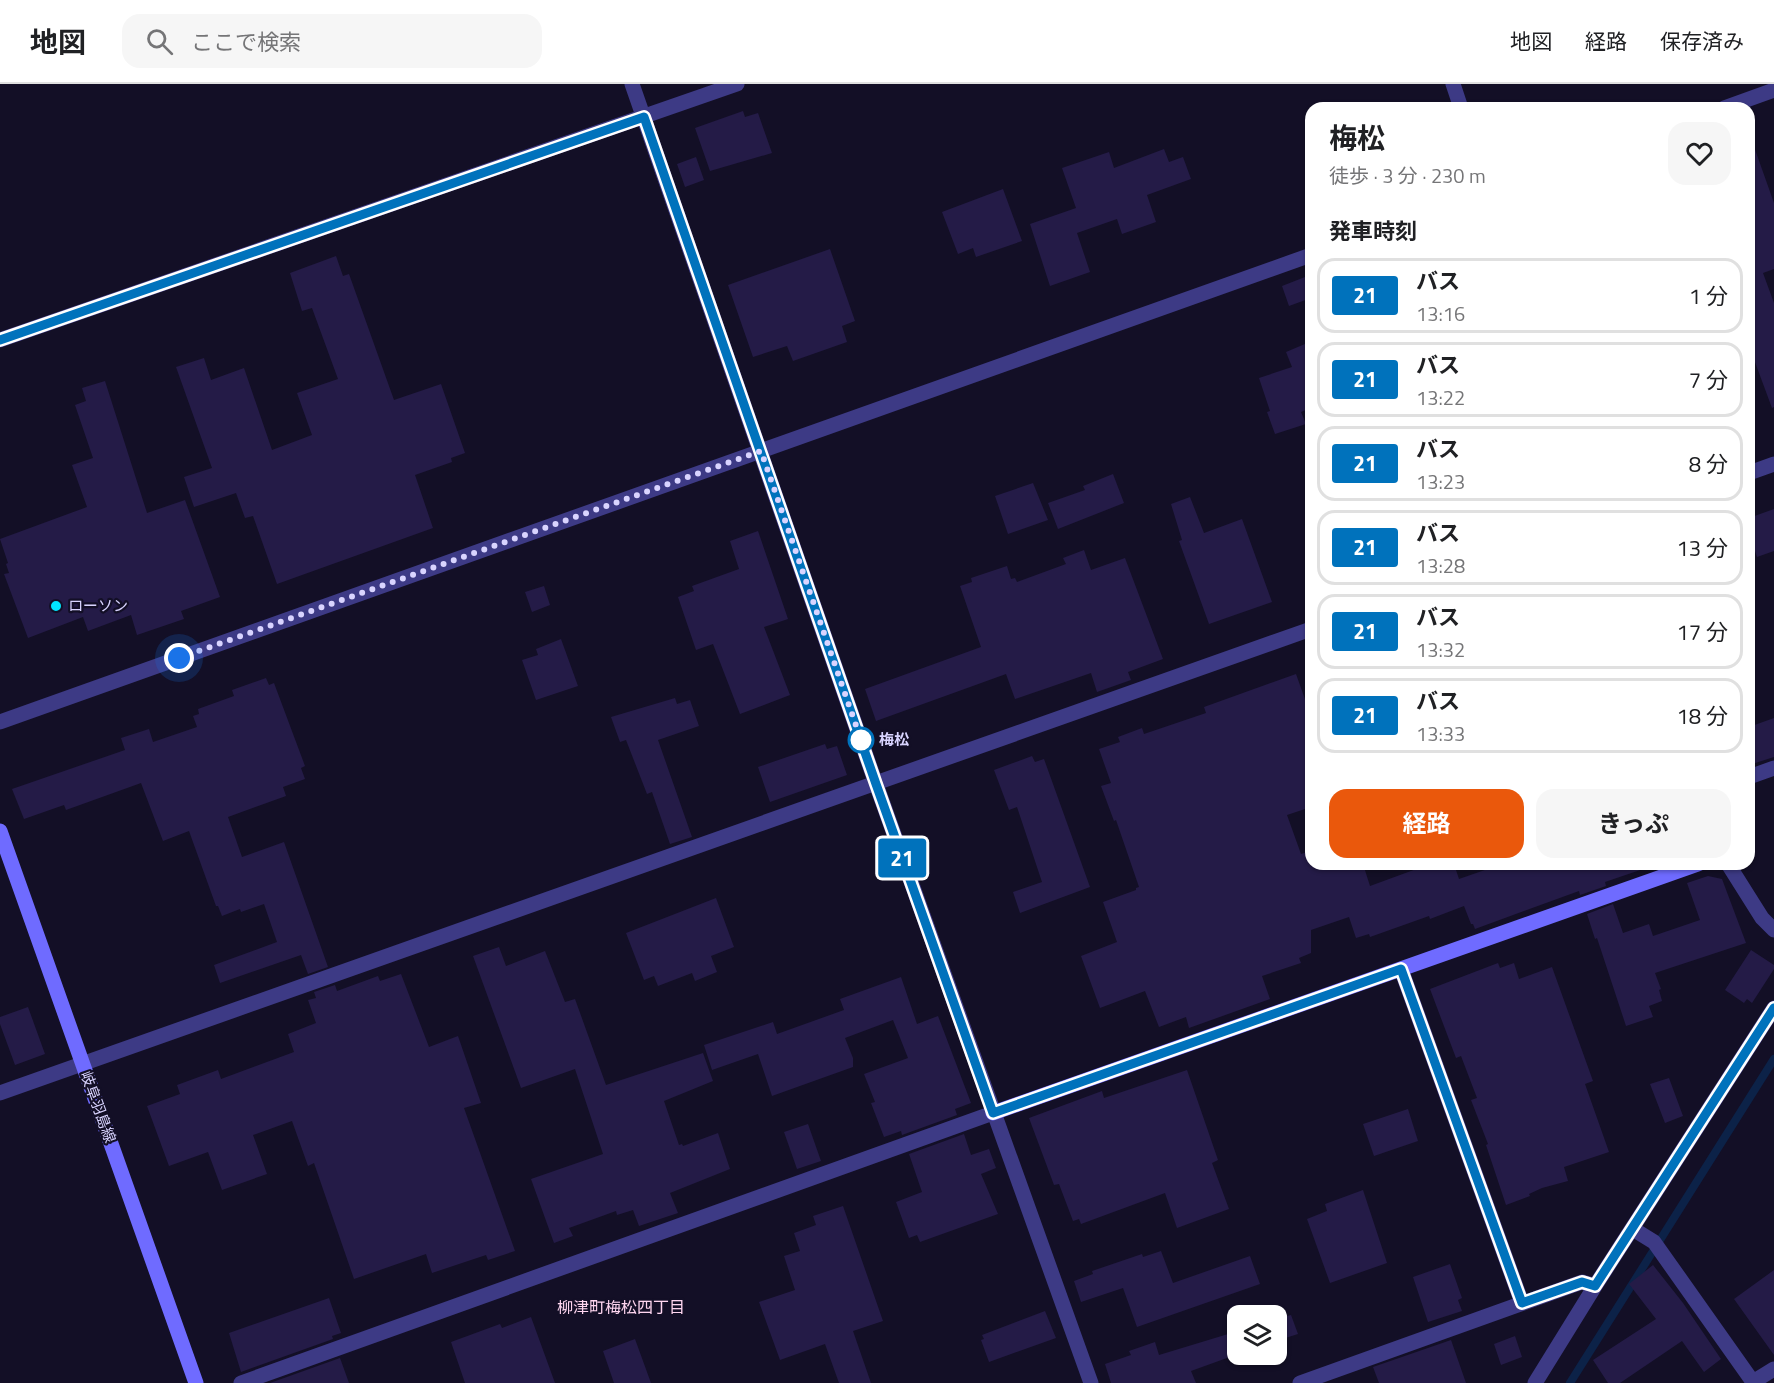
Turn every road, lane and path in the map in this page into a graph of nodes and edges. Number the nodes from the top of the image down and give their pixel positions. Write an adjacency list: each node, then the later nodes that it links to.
1 (632, 84): 7 (street)
2 (736, 84): 7 (street)
3 (1452, 84): 5 (street)
4 (1774, 90): 6 (street)
5 (1459, 102)
6 (1741, 102)
7 (644, 117): 9 (street); 10 (street)
8 (1305, 257): 10 (street)
9 (0, 340)
10 (761, 451): 14 (street); 17 (street)
11 (1774, 464): 12 (street)
12 (1755, 471)
13 (1305, 631): 17 (street)
14 (0, 722)
15 (1774, 768): 16 (street)
16 (1755, 775)
17 (876, 784): 24 (street); 26 (street)
18 (0, 831): 24 (street, 岐阜羽島線)
19 (1681, 870): 22 (street)
20 (1732, 870): 21 (street)
21 (1774, 930)
22 (1401, 969): 26 (street); 29 (street)
23 (1774, 1008): 27 (street)
24 (83, 1064): 25 (street); 31 (street, 岐阜羽島線)
25 (0, 1094)
26 (993, 1113): 32 (street); 33 (street)
27 (1633, 1229): 28 (street); 30 (street)
28 (1595, 1286): 29 (street); 35 (street)
29 (1522, 1303): 34 (street)
30 (1774, 1369)
31 (196, 1383)
32 (241, 1383)
33 (1090, 1383)
34 (1299, 1383)
35 (1535, 1383)

